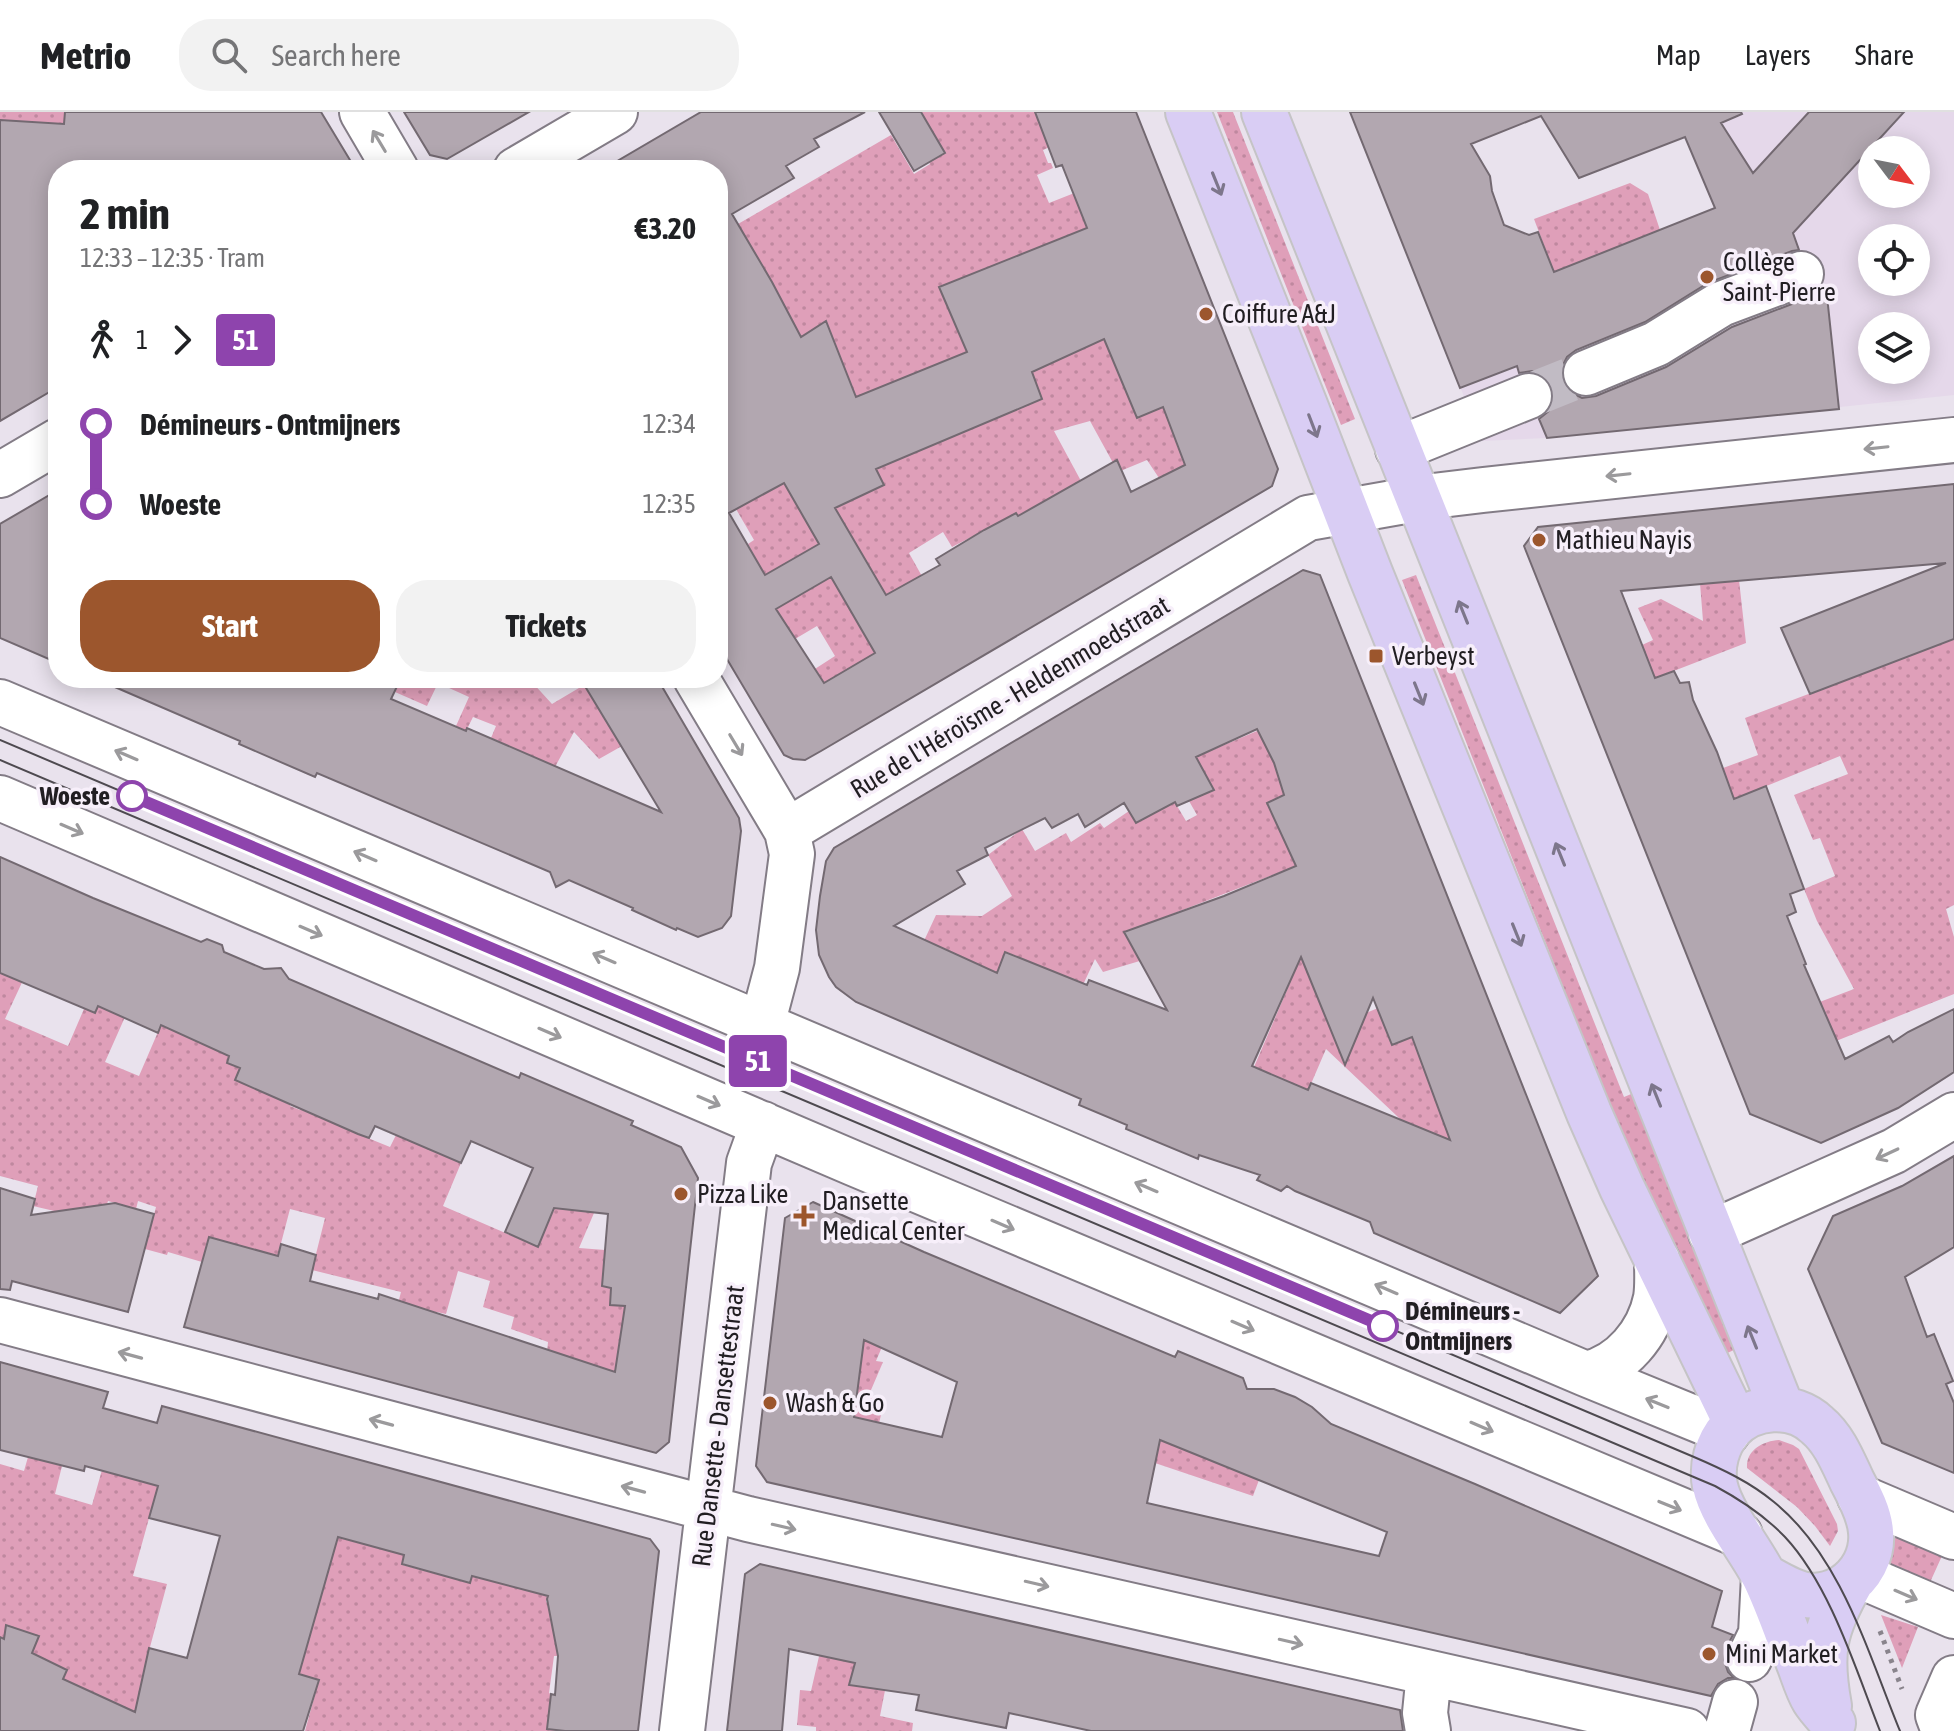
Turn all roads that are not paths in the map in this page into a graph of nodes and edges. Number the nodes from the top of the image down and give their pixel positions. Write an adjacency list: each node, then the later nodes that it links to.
1 (362, 112): 5 (street, one-way to 1)
2 (615, 112): 6 (street)
3 (1188, 112): 15 (main road, one-way to 15)
4 (1264, 112): 12 (main road)
5 (390, 160)
6 (533, 160)
7 (1801, 274): 8 (street)
8 (1586, 373)
9 (1529, 396): 12 (street)
10 (1954, 440): 14 (street, Rue de l'Héroïsme - Heldenmoedstraat, one-way to 14)
11 (48, 447): 13 (street)
12 (1398, 449): 14 (main road)
13 (0, 475)
14 (1418, 499): 15 (street, Rue de l'Héroïsme - Heldenmoedstraat); 23 (main road, one-way to 14)
15 (1347, 511): 19 (street, Rue de l'Héroïsme - Heldenmoedstraat); 24 (main road, one-way to 24)
16 (702, 688): 19 (street, one-way to 19)
17 (0, 702): 20 (street, one-way to 17)
18 (0, 798): 22 (street, one-way to 22)
19 (787, 831): 20 (street)
20 (762, 1025): 26 (street, one-way to 20)
21 (1954, 1115): 23 (street, one-way to 23)
22 (763, 1124): 30 (street, Rue Dansette - Dansettestraat); 31 (street, one-way to 31)
23 (1711, 1233): 27 (main road, one-way to 23)
24 (1657, 1260): 26 (street); 28 (main road)
25 (0, 1320): 30 (street, one-way to 25)
26 (1586, 1374): 28 (street, one-way to 26)
27 (1782, 1409): 28 (main road); 29 (main road)
28 (1732, 1428): 31 (main road)
29 (1860, 1497): 32 (street); 34 (main road)
30 (708, 1509): 37 (street, one-way to 37); 39 (street, Rue Dansette - Dansettestraat)
31 (1740, 1535): 33 (main road)
32 (1954, 1537)
33 (1764, 1576): 34 (main road); 36 (street); 38 (main road)
34 (1855, 1578): 35 (street, one-way to 35); 38 (main road)
35 (1954, 1616)
36 (1749, 1659)
37 (1429, 1673): 40 (street); 41 (street)
38 (1834, 1729)
39 (682, 1731)
40 (1428, 1731)
41 (1687, 1731)

